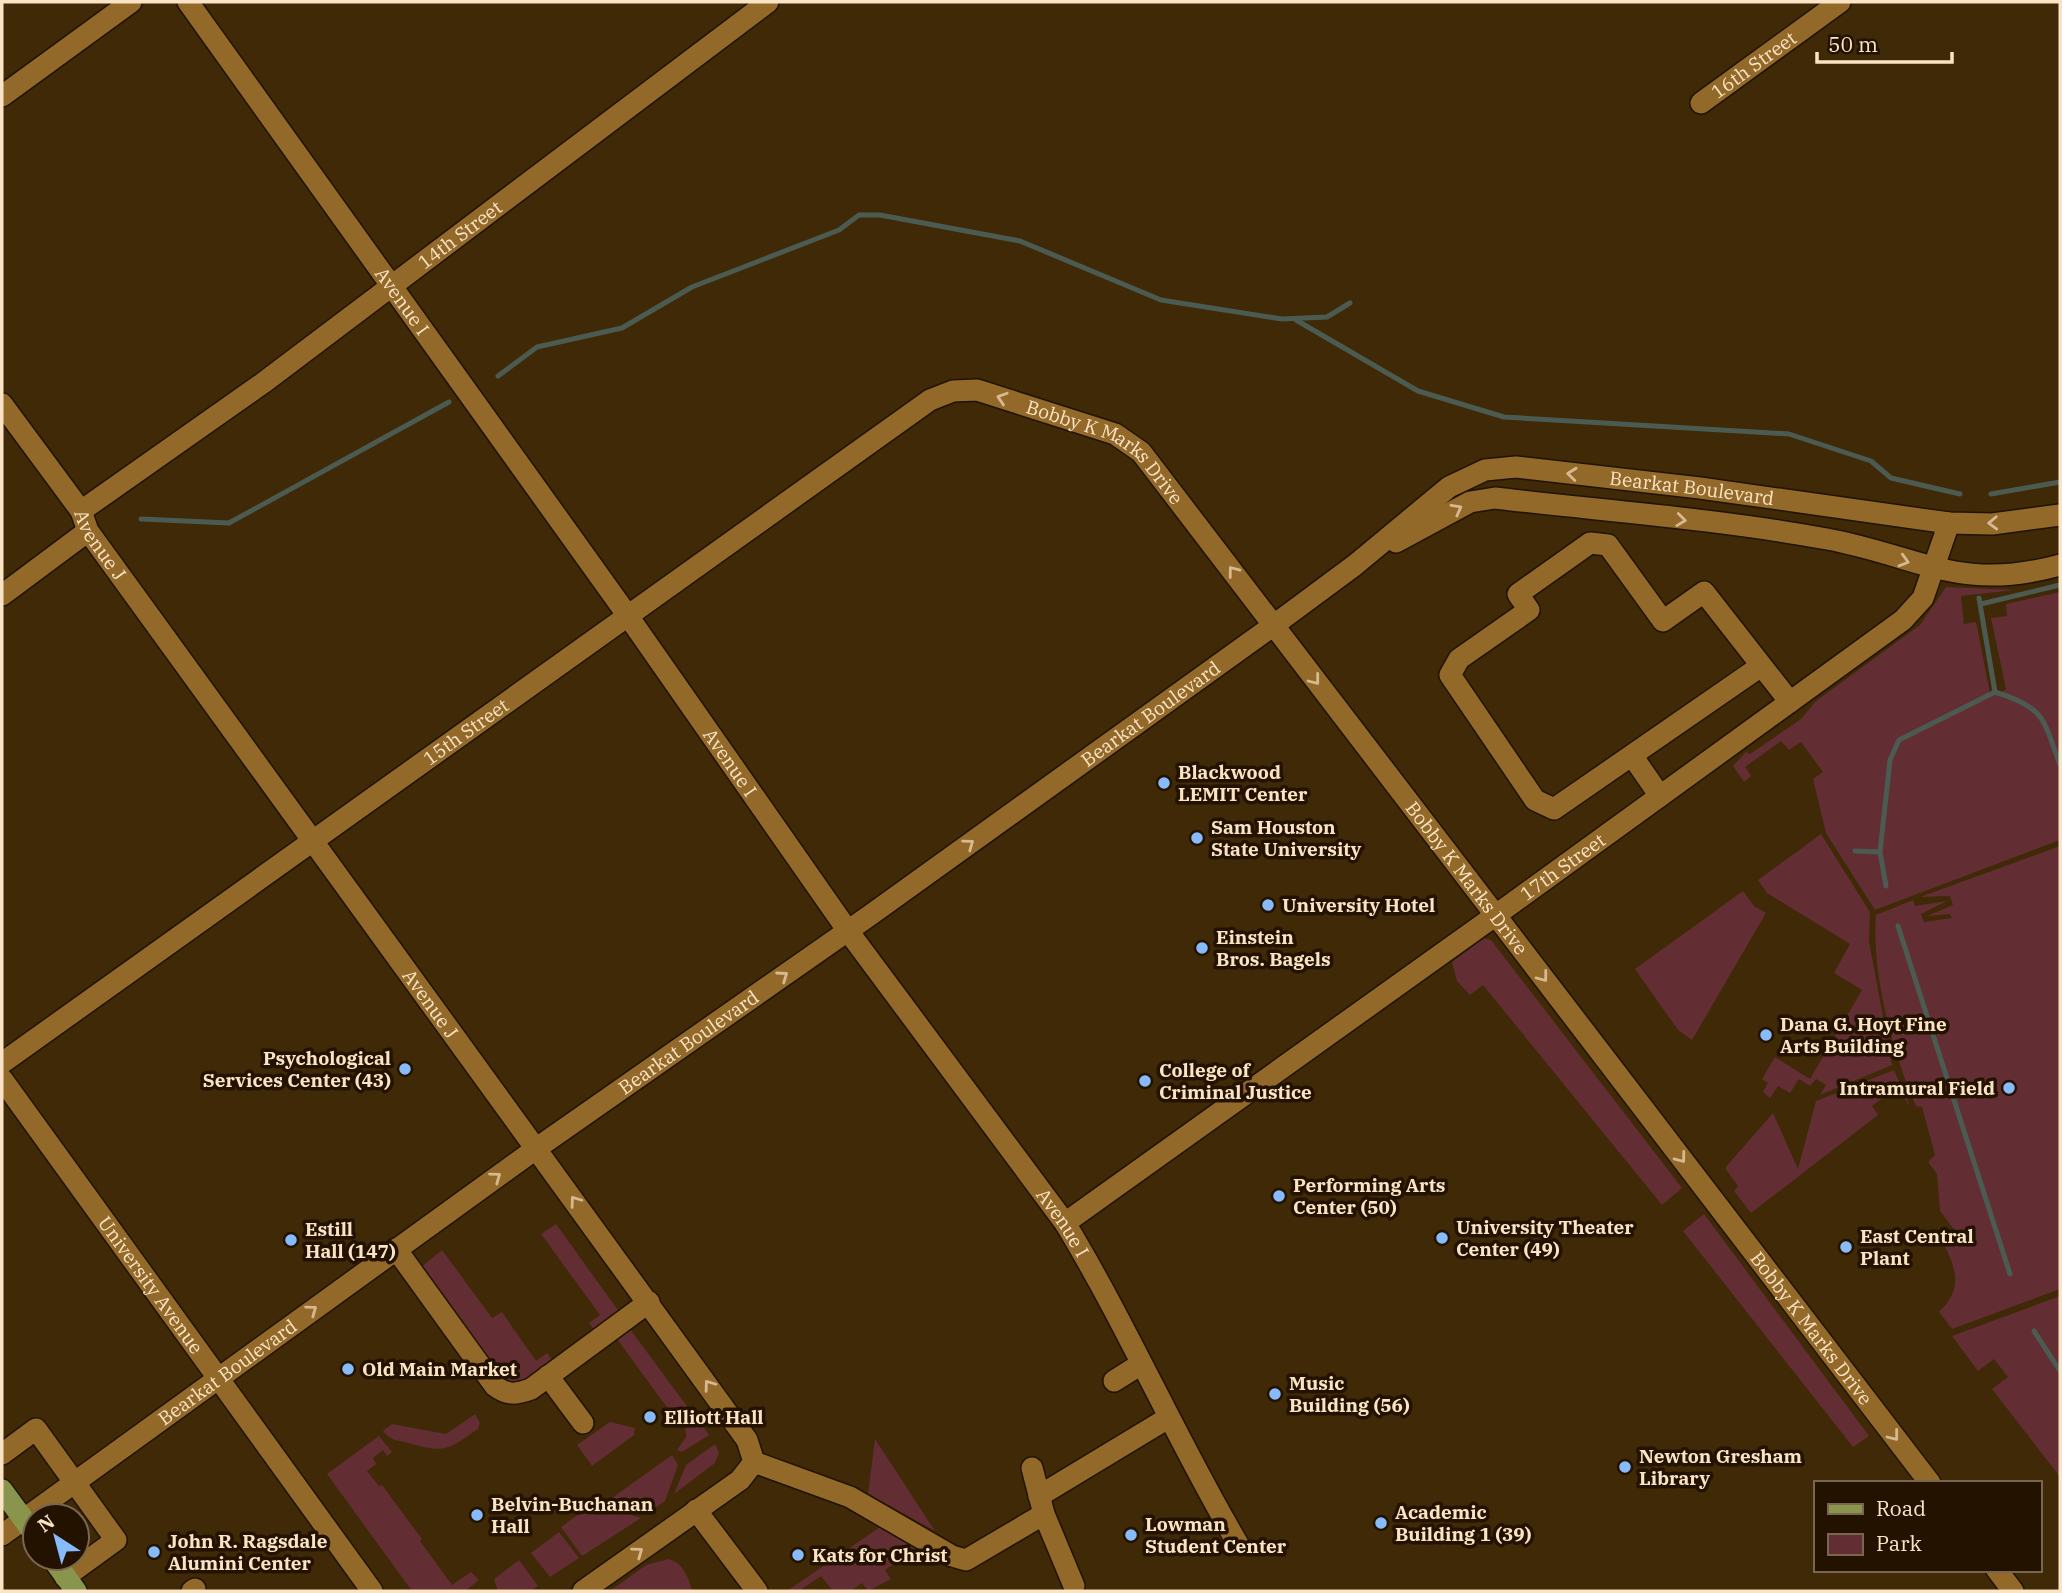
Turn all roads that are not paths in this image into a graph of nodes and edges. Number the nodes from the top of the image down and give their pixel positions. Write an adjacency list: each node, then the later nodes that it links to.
1 (131, 2): 5 (street)
2 (188, 2): 7 (street, Avenue I)
3 (768, 2): 7 (street, 14th Street)
4 (1840, 2): 6 (street, 16th Street)
5 (2, 96)
6 (1701, 103)
7 (392, 283): 11 (street, 14th Street); 17 (street, Avenue I)
8 (930, 400): 17 (street, 15th Street); 18 (street, Bobby K Marks Drive, one-way to 8)
9 (2, 404): 11 (street, Avenue J)
10 (2060, 515): 12 (street, Bearkat Boulevard, one-way to 12)
11 (85, 521): 16 (street, 14th Street); 23 (street, Avenue J)
12 (1948, 523): 13 (street, Bearkat Boulevard, one-way to 13); 15 (street, 17th Street)
13 (1355, 565): 15 (street, Bearkat Boulevard, one-way to 15); 18 (street, Bearkat Boulevard)
14 (2060, 565): 15 (street, Bearkat Boulevard)
15 (1933, 570): 20 (street, 17th Street)
16 (2, 595)
17 (628, 616): 23 (street, 15th Street); 25 (street, Avenue I)
18 (1274, 625): 24 (street, Bobby K Marks Drive, one-way to 24); 25 (street, Bearkat Boulevard, one-way to 18)
19 (1761, 666): 20 (street); 21 (street); 21 (street)
20 (1790, 702): 22 (street, 17th Street)
21 (1633, 757): 22 (street)
22 (1660, 796): 24 (street, 17th Street)
23 (313, 840): 26 (street, 15th Street); 28 (street, Avenue J)
24 (1496, 915): 29 (street, 17th Street); 41 (street, Bobby K Marks Drive, one-way to 41)
25 (848, 931): 28 (street, Bearkat Boulevard, one-way to 25); 29 (street, Avenue I)
26 (2, 1063)
27 (2, 1079): 34 (street, University Avenue)
28 (537, 1148): 30 (street, Bearkat Boulevard, one-way to 28); 31 (street, Avenue J, one-way to 28)
29 (1065, 1223): 32 (street, Avenue I)
30 (396, 1249): 33 (street); 34 (street, Bearkat Boulevard, one-way to 30)
31 (649, 1302): 33 (street); 39 (street, Avenue J, one-way to 31)
32 (1141, 1364): 35 (street); 36 (street, Avenue I)
33 (548, 1376): 37 (street)
34 (217, 1378): 42 (street, Bearkat Boulevard); 54 (street, University Avenue)
35 (1114, 1381)
36 (1168, 1418): 45 (street); 50 (street, Avenue I)
37 (583, 1423)
38 (2, 1454): 42 (street)
39 (754, 1462): 45 (street); 46 (street)
40 (1032, 1468): 45 (street)
41 (1928, 1481)
42 (74, 1482): 44 (street, Bearkat Boulevard); 52 (street)
43 (2, 1490): 47 (main road)
44 (54, 1502)
45 (1042, 1505): 53 (street)
46 (696, 1510): 55 (street, one-way to 46); 56 (street)
47 (21, 1516)
48 (21, 1529): 49 (street)
49 (2, 1535)
50 (1238, 1544)
51 (1999, 1572): 57 (street)
52 (71, 1584)
53 (1074, 1586)
54 (372, 1591)
55 (583, 1591)
56 (757, 1591)
57 (2013, 1591)

